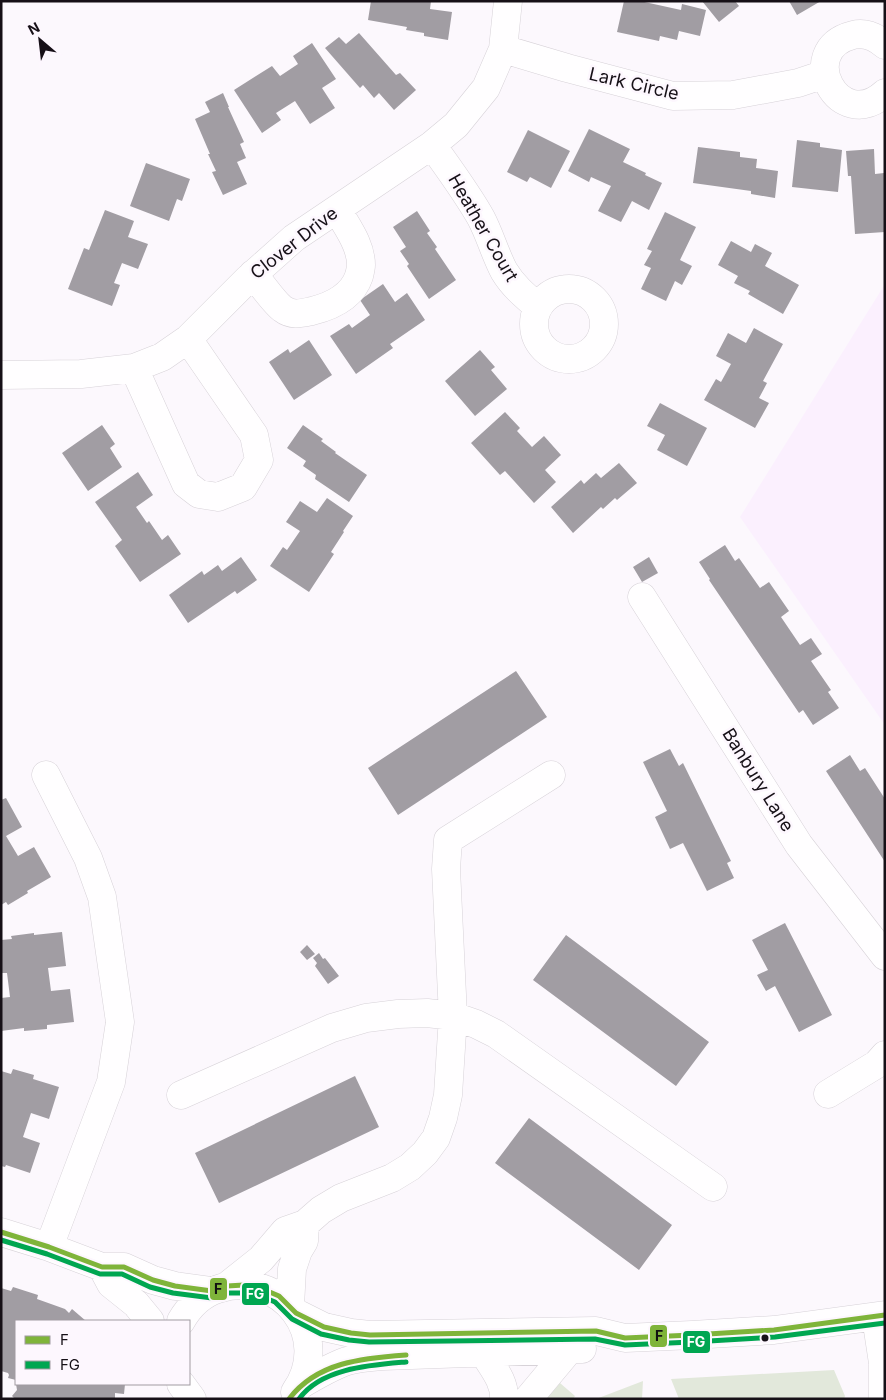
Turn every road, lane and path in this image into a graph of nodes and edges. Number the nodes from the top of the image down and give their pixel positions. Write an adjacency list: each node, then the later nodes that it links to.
1 (508, 1): 3 (street, Clover Drive)
2 (885, 45): 4 (street)
3 (503, 49): 4 (street, Lark Circle); 6 (street, Clover Drive)
4 (825, 74): 5 (street)
5 (885, 94)
6 (432, 145): 7 (street, Clover Drive); 9 (street, Heather Court)
7 (337, 209): 8 (street, Clover Drive); 8 (street)
8 (253, 274): 10 (street, Clover Drive)
9 (538, 306)
10 (188, 340): 11 (street, Clover Drive); 11 (street)
11 (134, 368): 12 (street, Clover Drive)
12 (1, 375)
13 (642, 597): 16 (street, Banbury Lane)
14 (46, 775): 24 (street)
15 (551, 775): 17 (street)
16 (885, 956)
17 (453, 1016): 20 (street); 21 (street); 22 (street)
18 (885, 1055): 19 (street)
19 (828, 1094)
20 (181, 1095)
21 (713, 1187)
22 (305, 1224): 26 (street); 27 (street)
23 (1, 1232): 24 (street)
24 (50, 1247): 25 (street)
25 (102, 1267): 26 (street); 29 (street)
26 (219, 1289): 27 (street); 30 (street)
27 (293, 1309): 31 (street); 36 (street)
28 (880, 1316): 31 (street); 41 (street)
29 (149, 1320)
30 (182, 1320)
31 (625, 1338): 32 (street)
32 (569, 1350): 33 (street); 40 (street)
33 (484, 1353): 36 (street); 39 (street)
34 (172, 1385): 37 (street)
35 (182, 1385): 38 (street)
36 (294, 1392)
37 (167, 1399)
38 (192, 1399)
39 (504, 1399)
40 (528, 1399)
41 (882, 1399)

